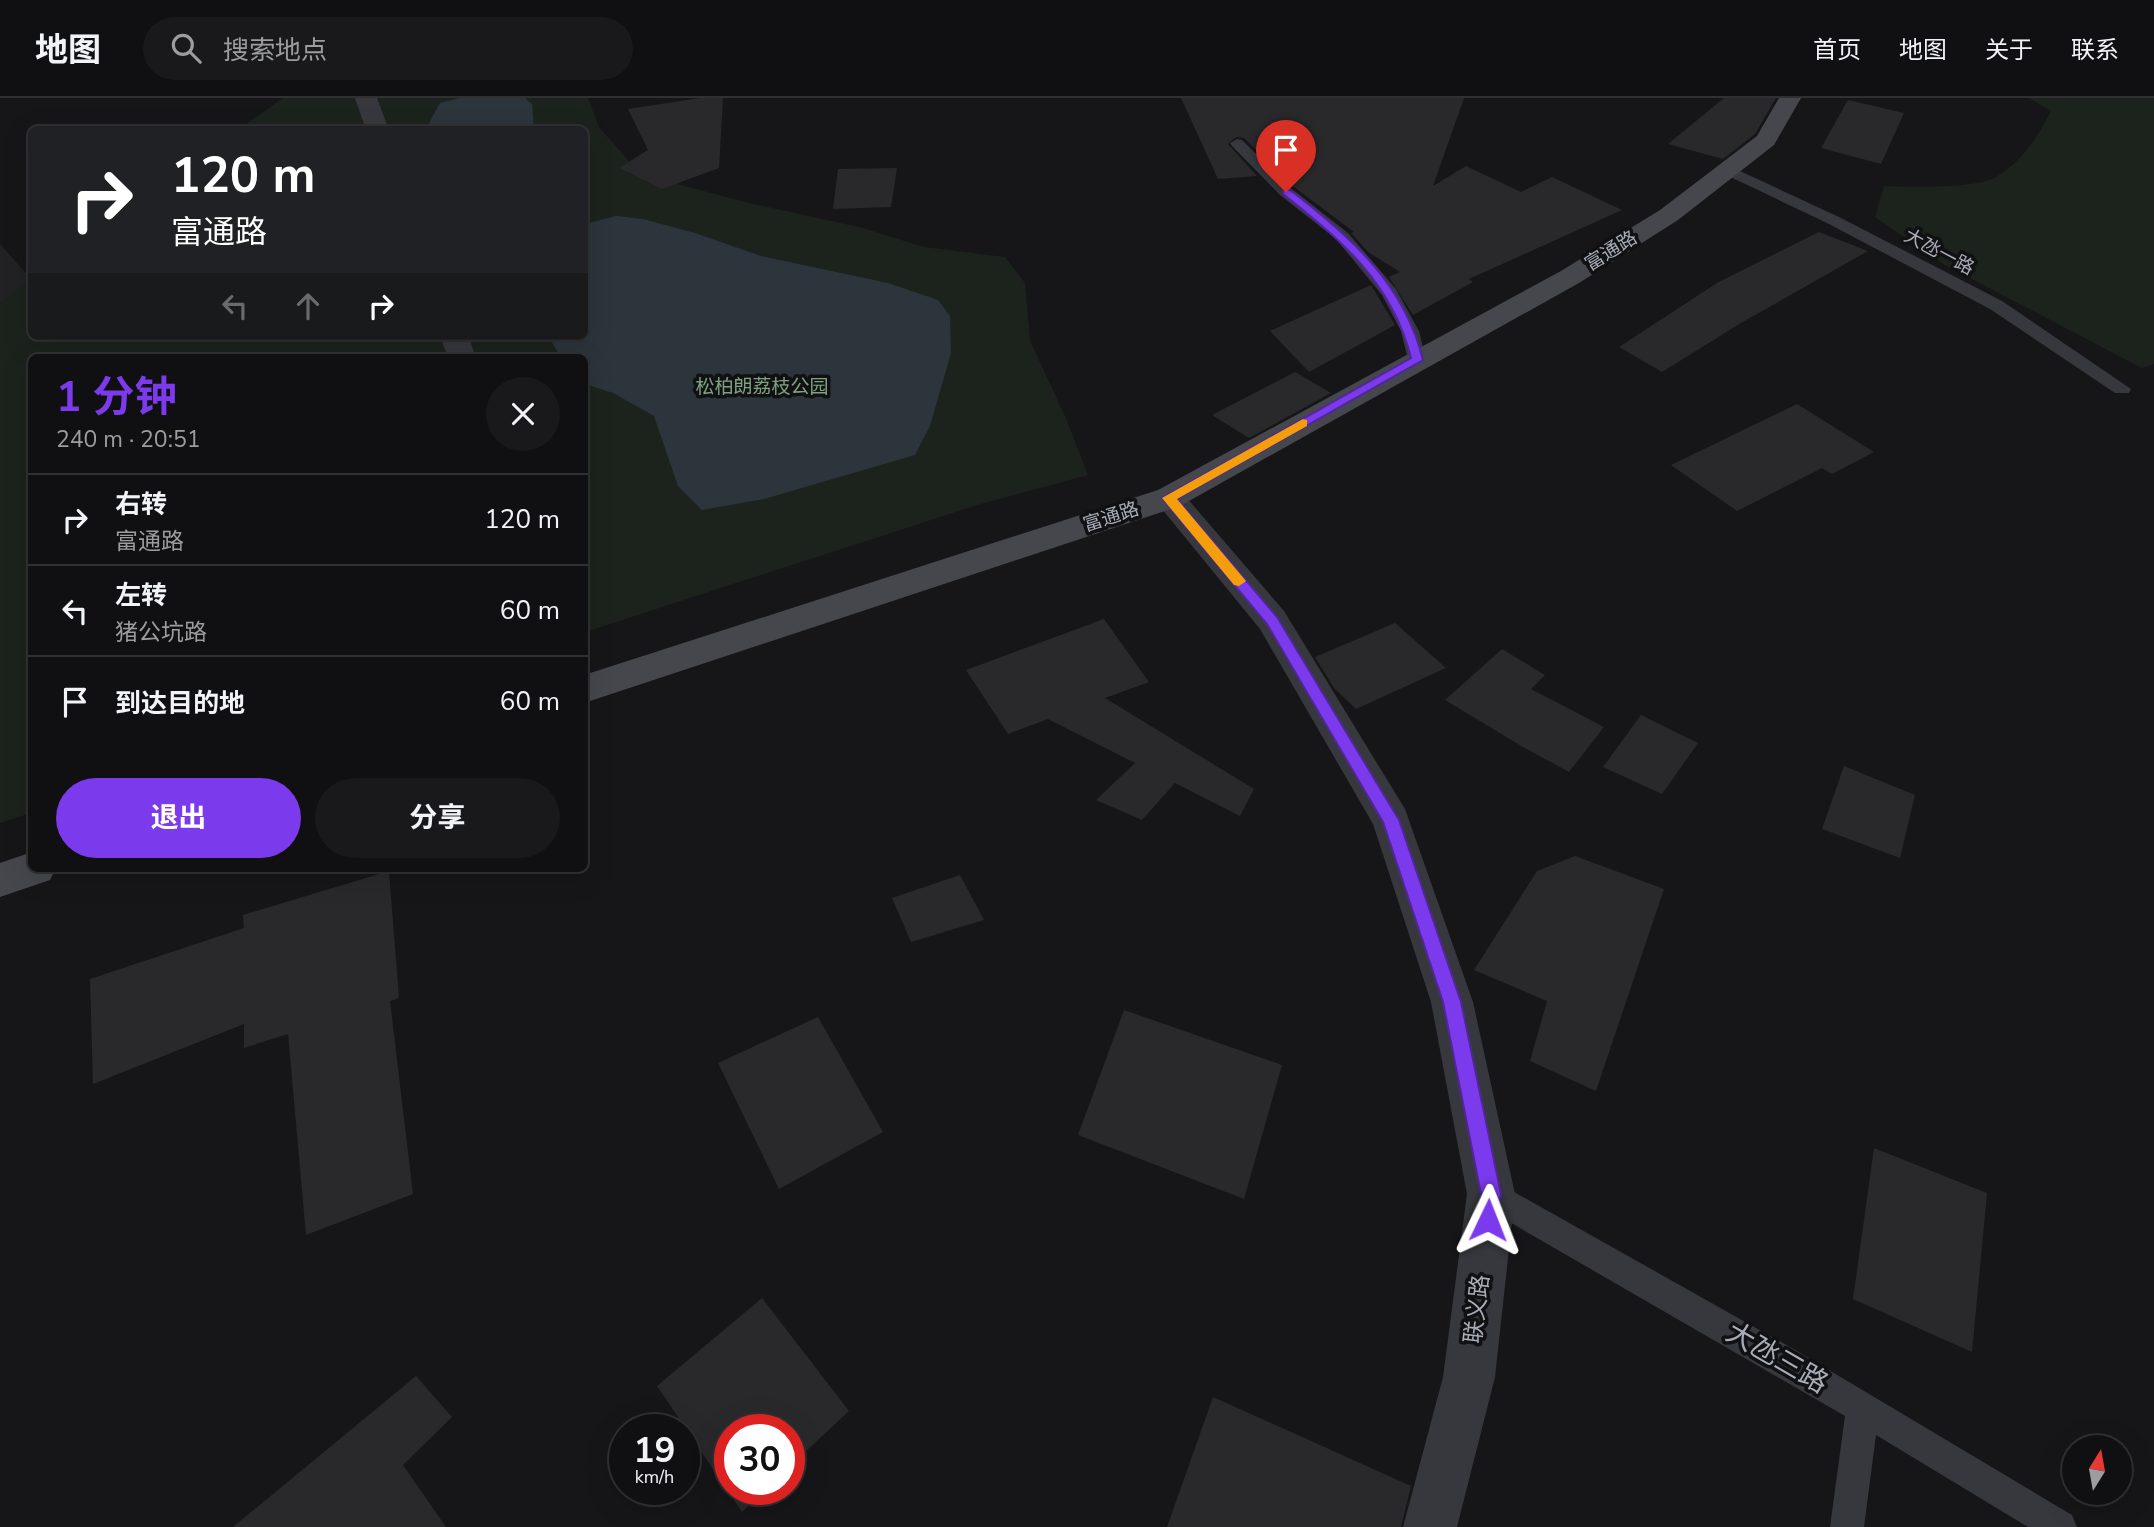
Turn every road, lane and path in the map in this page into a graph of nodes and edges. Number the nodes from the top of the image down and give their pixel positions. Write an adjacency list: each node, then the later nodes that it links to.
1 (366, 98): 3 (street)
2 (1790, 98): 5 (street, 富通路)
3 (376, 126)
4 (1237, 143): 6 (lane)
5 (1727, 170): 6 (street, 富通路); 7 (lane, 大氹一路)
6 (1417, 360): 8 (street, 富通路)
7 (2122, 389)
8 (1169, 498): 9 (street, 富通路); 12 (street, 联义路)
9 (588, 688)
10 (28, 871): 11 (street)
11 (0, 880)
12 (1491, 1194): 13 (lane, 大氹三路); 14 (street, 联义路)
13 (1863, 1408): 15 (lane); 16 (lane, 大氹三路)
14 (1430, 1527)
15 (1847, 1527)
16 (2060, 1527)

